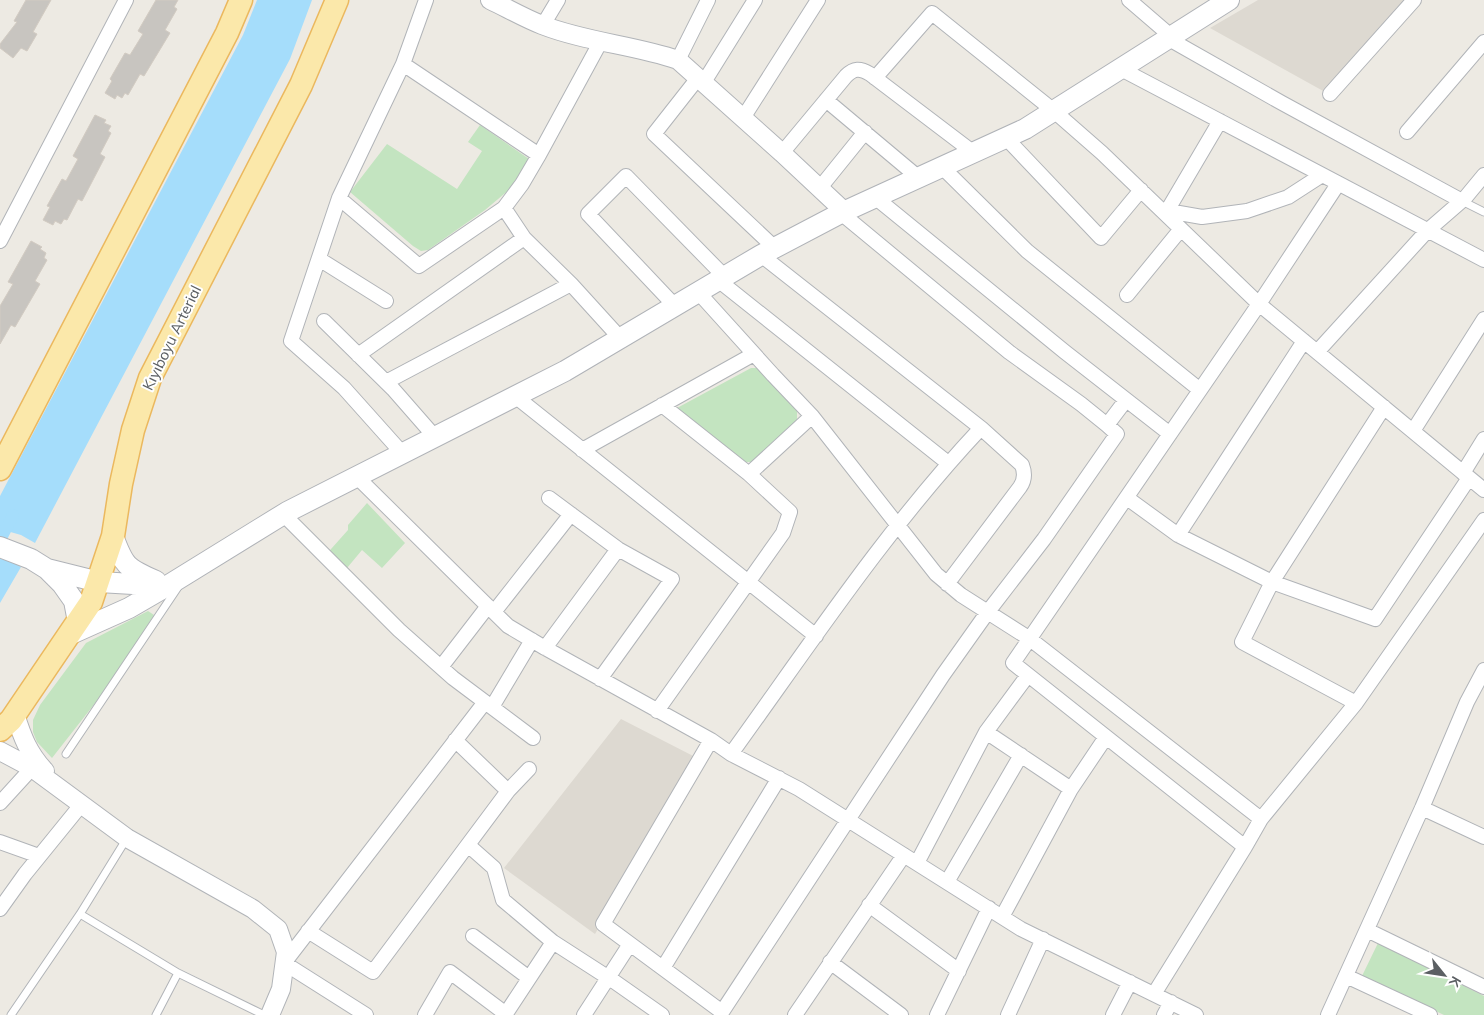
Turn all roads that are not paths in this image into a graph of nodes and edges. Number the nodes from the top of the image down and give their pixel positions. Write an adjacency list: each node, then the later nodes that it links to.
1 (126, 0): 50 (street)
2 (241, 0): 84 (main road)
3 (337, 0): 96 (main road, Kıyıboyu Arterial)
4 (426, 0): 18 (street)
5 (490, 0): 13 (street)
6 (558, 0): 13 (street)
7 (708, 0): 17 (street)
8 (755, 0): 21 (street)
9 (818, 0): 25 (street)
10 (1129, 0): 14 (street)
11 (1229, 0): 14 (main road)
12 (1414, 0): 22 (street)
13 (543, 25): 15 (street)
14 (1171, 38): 19 (main road); 42 (street)
15 (601, 41): 17 (street); 32 (street)
16 (1484, 42): 28 (street)
17 (678, 60): 21 (street)
18 (402, 64): 32 (street); 40 (street)
19 (1121, 68): 24 (main road); 26 (street)
20 (875, 78): 23 (street); 24 (street); 31 (street)
21 (701, 80): 25 (street); 51 (street)
22 (1330, 94)
23 (826, 100): 27 (street); 30 (street)
24 (1054, 111): 29 (main road); 39 (street)
25 (743, 118): 30 (street)
26 (1220, 121): 34 (street); 44 (street)
27 (865, 132): 36 (street); 38 (street)
28 (1407, 132)
29 (1006, 138): 31 (main road); 39 (street)
30 (782, 153): 38 (street)
31 (974, 153): 33 (main road)
32 (539, 155): 43 (street)
33 (942, 168): 36 (main road); 69 (street)
34 (1322, 175): 37 (street); 44 (street)
35 (1484, 175): 42 (street)
36 (919, 178): 41 (main road)
37 (1338, 184): 48 (street); 59 (street)
38 (819, 189): 46 (street)
39 (1141, 190): 44 (street)
40 (339, 198): 43 (street); 52 (street)
41 (876, 198): 46 (main road); 71 (street)
42 (1462, 201): 45 (lane); 48 (street)
43 (504, 208): 49 (street)
44 (1164, 210): 47 (street)
45 (1484, 212)
46 (843, 213): 51 (main road); 75 (street)
47 (1182, 229): 57 (street); 59 (street)
48 (1427, 231): 53 (street); 65 (street)
49 (524, 238): 55 (street); 66 (street)
50 (0, 241)
51 (768, 251): 54 (main road); 76 (street)
52 (319, 258): 58 (street); 82 (street)
53 (1484, 260)
54 (721, 278): 56 (main road); 60 (street); 83 (street)
55 (571, 284): 63 (street); 68 (street)
56 (698, 292): 60 (main road); 67 (street)
57 (1127, 294)
58 (386, 302)
59 (1259, 304): 64 (street); 69 (street)
60 (676, 306): 63 (main road)
61 (1484, 319): 77 (street)
62 (324, 321): 66 (street)
63 (621, 339): 70 (main road)
64 (1304, 341): 65 (street); 95 (street)
65 (1317, 352): 73 (street)
66 (358, 354): 68 (street)
67 (754, 354): 72 (street); 74 (street)
68 (386, 382): 79 (street)
69 (1200, 390): 78 (street)
70 (515, 396): 79 (main road); 81 (street)
71 (1126, 400): 75 (street); 78 (street)
72 (662, 405): 81 (street); 85 (street)
73 (1384, 407): 77 (street); 103 (street)
74 (812, 416): 85 (street); 94 (street)
75 (1107, 425): 107 (street)
76 (981, 428): 83 (street); 104 (street)
77 (1413, 431): 86 (street)
78 (1170, 434): 90 (street)
79 (435, 437): 82 (main road)
80 (1484, 439): 86 (street)
81 (582, 450): 102 (street)
82 (403, 454): 87 (main road)
83 (948, 463): 94 (street)
84 (0, 469)
85 (749, 474): 102 (street)
86 (1466, 475): 88 (street); 103 (street)
87 (357, 477): 92 (main road); 106 (street)
88 (1484, 490)
89 (549, 498): 91 (street)
90 (1126, 498): 95 (street); 110 (street)
91 (571, 514): 98 (street); 106 (street)
92 (284, 515): 100 (main road); 113 (street)
93 (1484, 520): 117 (street)
94 (897, 525): 104 (street); 109 (street)
95 (1178, 535): 103 (street)
96 (113, 536): 101 (main road, Kıyıboyu Arterial); 105 (main road)
97 (0, 547): 99 (main road)
98 (618, 550): 112 (street); 116 (street)
99 (39, 564): 101 (main road); 108 (main road)
100 (187, 574): 105 (main road); 128 (lane)
101 (99, 582): 105 (main road); 108 (main road, Kıyıboyu Arterial)
102 (749, 582): 109 (street); 119 (street)
103 (1272, 582): 117 (street)
104 (947, 584): 107 (street)
105 (167, 586): 108 (main road)
106 (491, 609): 111 (street); 113 (street)
107 (987, 613): 110 (street); 140 (street)
108 (74, 628): 120 (main road, Kıyıboyu Arterial)
109 (816, 636): 129 (street)
110 (1030, 639): 115 (street); 139 (street)
111 (532, 640): 112 (street); 118 (street)
112 (545, 648): 116 (street)
113 (441, 668): 118 (street)
114 (1484, 670): 138 (street)
115 (1028, 675): 122 (street); 123 (street)
116 (600, 679): 119 (street)
117 (1356, 703): 139 (street)
118 (488, 704): 124 (street); 125 (street)
119 (657, 711): 126 (street)
120 (15, 714): 121 (main road, Kıyıboyu Arterial); 136 (street)
121 (0, 730)
122 (986, 732): 130 (street); 148 (street)
123 (1106, 737): 134 (street); 145 (street)
124 (533, 738)
125 (455, 740): 135 (street); 156 (street)
126 (711, 740): 129 (street); 160 (street)
127 (0, 751): 131 (street)
128 (66, 754)
129 (731, 754): 133 (street)
130 (1021, 755): 134 (street); 149 (street)
131 (32, 768): 136 (street); 137 (street)
132 (529, 769): 135 (street)
133 (778, 778): 140 (street); 163 (street)
134 (1071, 789): 154 (street)
135 (508, 791): 144 (street)
136 (76, 800): 142 (street); 147 (street)
137 (0, 803)
138 (1422, 808): 141 (street); 155 (street)
139 (1260, 819): 145 (street)
140 (848, 820): 146 (street); 163 (street)
141 (1484, 837)
142 (127, 838): 153 (lane); 162 (street)
143 (0, 842): 147 (street)
144 (468, 845): 156 (street); 159 (street)
145 (1245, 847): 171 (street)
146 (904, 855): 148 (street); 150 (street)
147 (39, 856): 152 (street)
148 (917, 863): 149 (street)
149 (947, 882): 151 (street)
150 (869, 906): 161 (street); 164 (street)
151 (989, 908): 154 (street); 164 (street)
152 (0, 909)
153 (80, 914): 165 (lane); 175 (lane)
154 (1002, 917): 158 (street)
155 (1367, 930): 166 (street); 170 (street)
156 (308, 931): 162 (street)
157 (473, 936): 167 (street)
158 (1043, 939): 169 (street); 185 (street)
159 (553, 942): 167 (street); 168 (street)
160 (630, 944): 163 (street); 168 (street)
161 (830, 962): 182 (street); 183 (street)
162 (284, 963): 178 (street); 179 (street)
163 (663, 968)
164 (959, 971): 184 (street)
165 (178, 973): 176 (lane); 177 (lane)
166 (1346, 976): 189 (street); 190 (street)
167 (529, 978): 173 (street)
168 (608, 978): 174 (street); 181 (street)
169 (1130, 982): 171 (street); 186 (street)
170 (1484, 987)
171 (1154, 994): 172 (street)
172 (1171, 1002): 187 (street); 188 (street)
173 (505, 1014): 180 (street)
174 (657, 1014)
175 (11, 1015)
176 (156, 1015)
177 (264, 1015)
178 (270, 1015)
179 (366, 1015)
180 (425, 1015)
181 (584, 1015)
182 (795, 1015)
183 (901, 1015)
184 (937, 1015)
185 (1008, 1015)
186 (1113, 1015)
187 (1164, 1015)
188 (1196, 1015)
189 (1328, 1015)
190 (1430, 1015)

